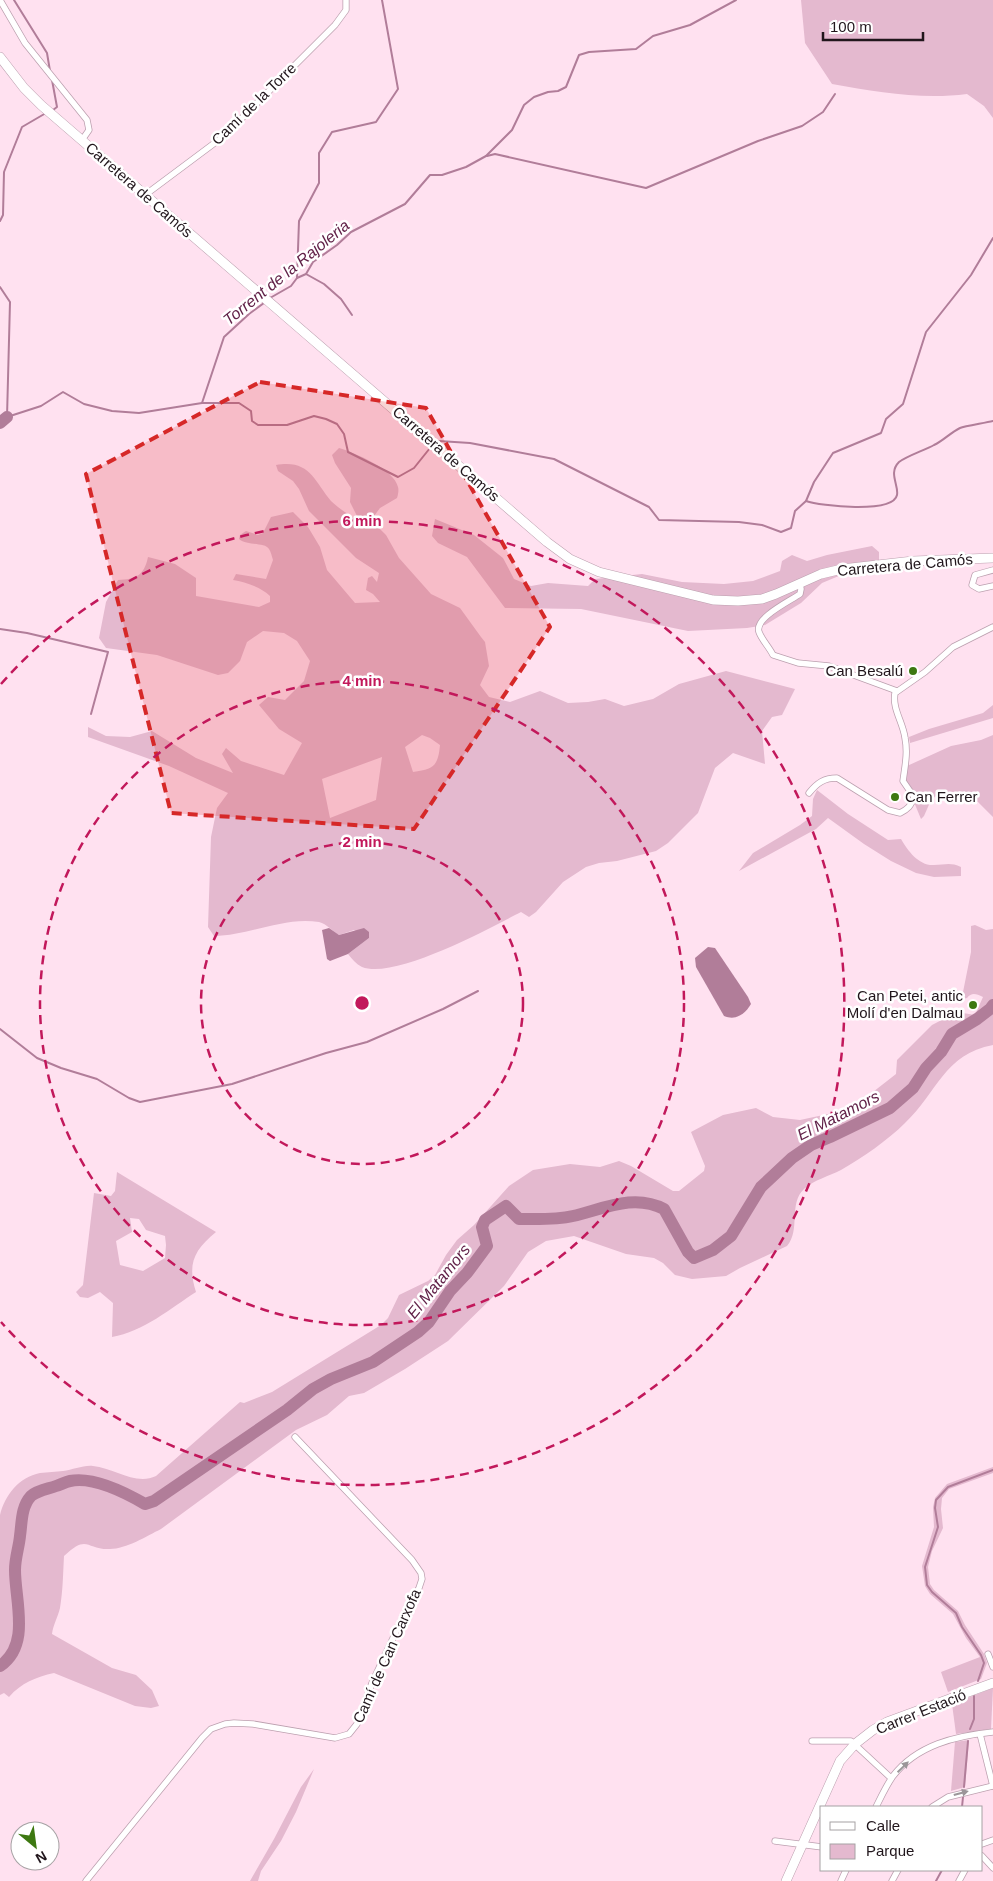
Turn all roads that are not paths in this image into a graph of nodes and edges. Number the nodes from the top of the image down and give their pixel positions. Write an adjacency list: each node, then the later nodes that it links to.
1 (0, 0): 4 (street)
2 (346, 0): 5 (street, Camí de la Torre)
3 (0, 57): 4 (street, Carretera de Camós)
4 (78, 137): 5 (street, Carretera de Camós)
5 (145, 195): 8 (street, Carretera de Camós)
6 (993, 558): 8 (street, Carretera de Camós)
7 (993, 570): 9 (street)
8 (800, 584): 11 (street)
9 (993, 586)
10 (993, 627): 11 (street)
11 (897, 691): 12 (street)
12 (809, 793)
13 (295, 1438): 32 (street, Camí de Can Carxofa)
14 (988, 1654): 15 (street)
15 (993, 1668)
16 (993, 1683): 20 (street, Carrer Estació)
17 (993, 1732): 18 (street)
18 (980, 1734): 21 (street, one-way to 18); 22 (street)
19 (812, 1741): 20 (street)
20 (855, 1744): 21 (street); 23 (street, Carrer Estació)
21 (892, 1778): 24 (street)
22 (993, 1786): 25 (street, one-way to 22)
23 (820, 1806)
24 (877, 1806)
25 (934, 1806)
26 (820, 1807): 28 (street, Carrer Estació)
27 (775, 1841): 28 (street)
28 (803, 1845): 29 (street); 33 (street, Carrer Estació)
29 (820, 1847)
30 (983, 1857): 31 (street)
31 (993, 1868)
32 (86, 1881)
33 (786, 1881)

